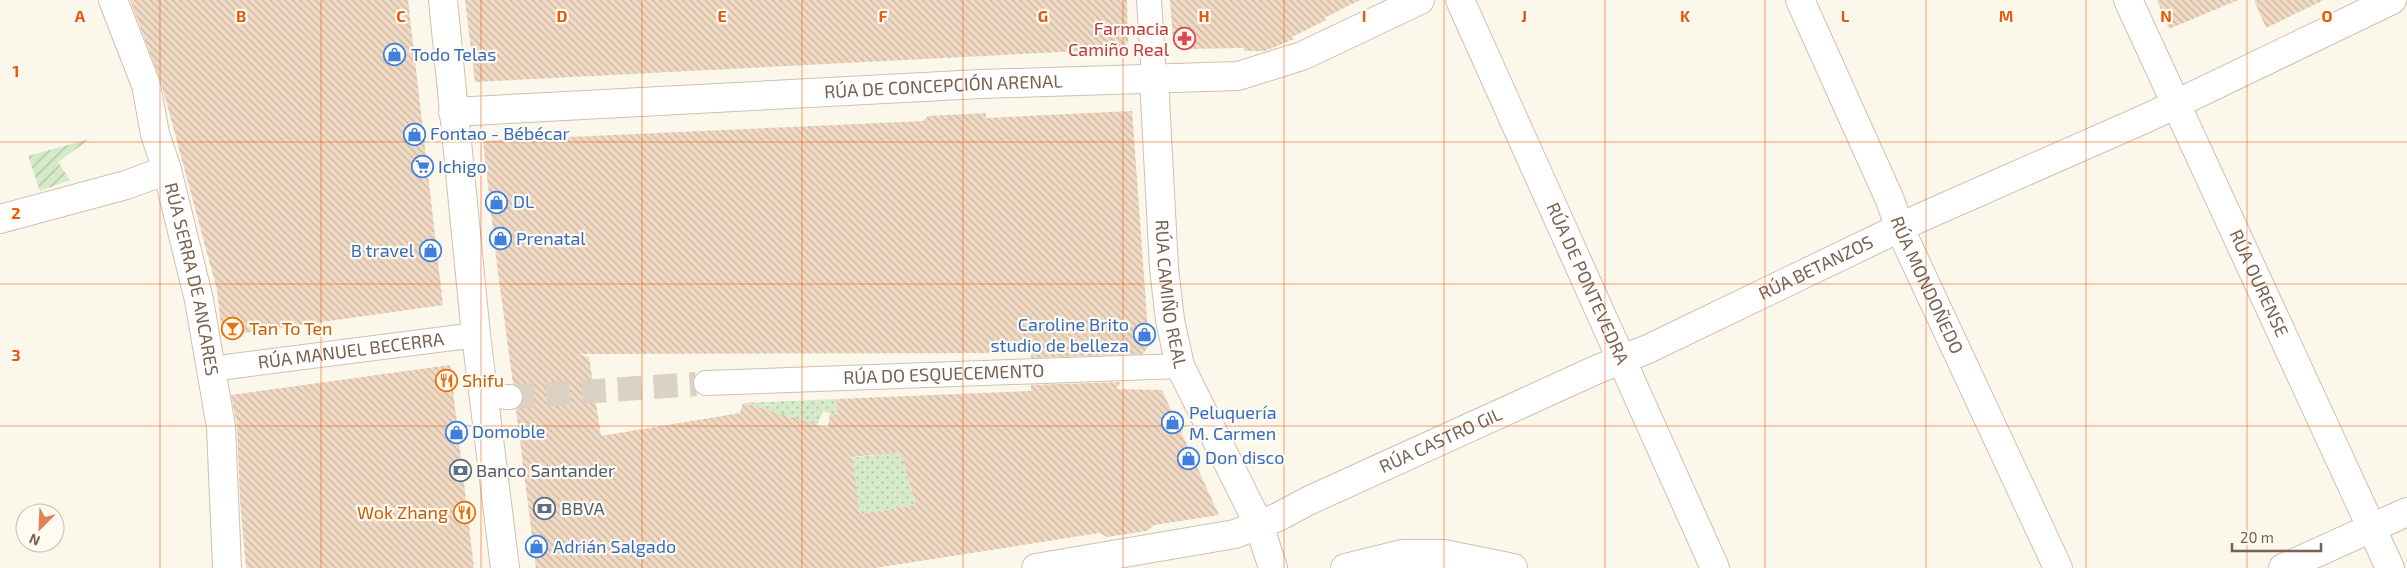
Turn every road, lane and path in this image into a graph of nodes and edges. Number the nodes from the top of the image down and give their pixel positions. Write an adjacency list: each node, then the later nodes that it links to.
1 (113, 0): 12 (street, RÚA SERRA DE ANCARES)
2 (443, 0): 11 (street)
3 (1149, 0): 9 (street, RÚA CAMIÑO REAL)
4 (1420, 0): 9 (street, RÚA DE CONCEPCIÓN ARENAL)
5 (1460, 0): 16 (street, RÚA DE PONTEVEDRA)
6 (1800, 0): 14 (street, RÚA MONDOÑEDO)
7 (2128, 0): 10 (street, RÚA OURENSE)
8 (2392, 0): 10 (street, RÚA BETANZOS)
9 (1154, 79): 11 (street, RÚA DE CONCEPCIÓN ARENAL); 17 (street, RÚA CAMIÑO REAL)
10 (2175, 104): 14 (street, RÚA BETANZOS); 22 (street, RÚA OURENSE)
11 (453, 112): 15 (street)
12 (167, 170): 13 (street); 23 (street, RÚA SERRA DE ANCARES)
13 (0, 219)
14 (1900, 229): 16 (street, RÚA BETANZOS); 30 (street, RÚA MONDOÑEDO)
15 (476, 336): 18 (street, RÚA MANUEL BECERRA); 24 (street)
16 (1622, 359): 21 (street, RÚA CASTRO GIL); 29 (street, RÚA DE PONTEVEDRA)
17 (1180, 366): 19 (street, RÚA DO ESQUECEMENTO); 21 (street, RÚA CAMIÑO REAL)
18 (226, 367)
19 (706, 383)
20 (2407, 512): 22 (street)
21 (1259, 525): 25 (street, RÚA CASTRO GIL); 26 (street, RÚA CAMIÑO REAL)
22 (2373, 528): 31 (street); 32 (street, RÚA OURENSE)
23 (227, 568)
24 (505, 568)
25 (1036, 568)
26 (1273, 568)
27 (1345, 568): 28 (street)
28 (1513, 568)
29 (1715, 568)
30 (2058, 568)
31 (2282, 568)
32 (2390, 568)

